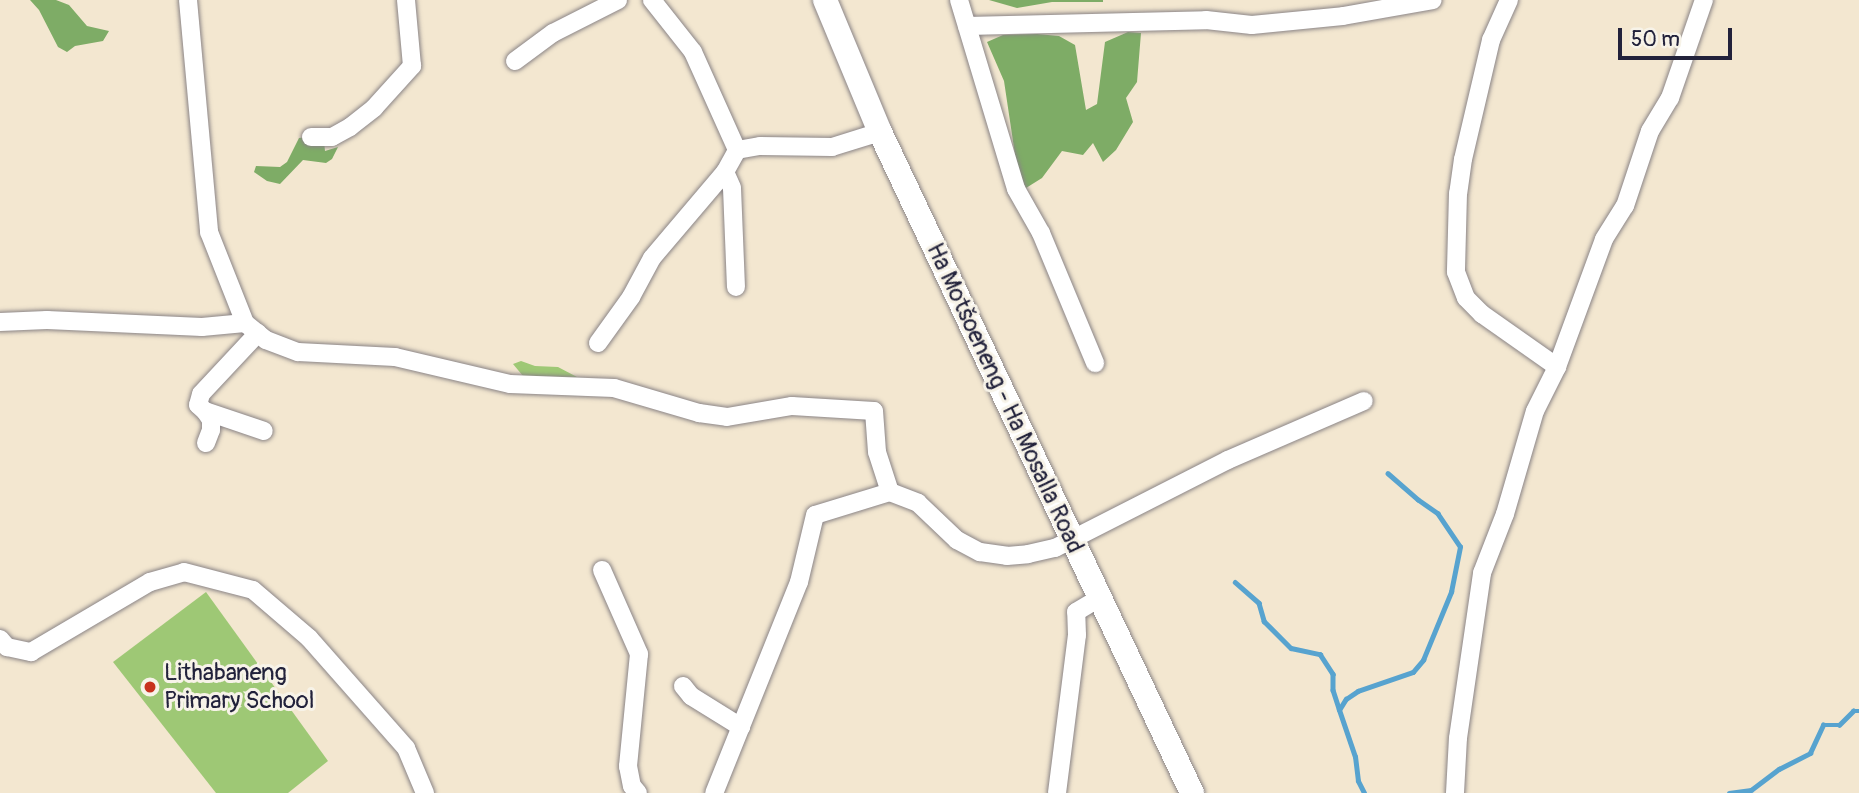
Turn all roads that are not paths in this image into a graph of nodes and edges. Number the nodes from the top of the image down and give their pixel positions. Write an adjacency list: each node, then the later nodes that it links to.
1 (188, 0): 18 (street)
2 (407, 0): 13 (street)
3 (618, 0): 11 (street)
4 (652, 0): 14 (street)
5 (825, 0): 12 (main road, Ha Motšoeneng - Ha Mosalla Road)
6 (959, 0): 10 (street)
7 (1433, 0): 10 (street)
8 (1509, 0): 21 (street)
9 (1704, 0): 21 (street)
10 (967, 26): 20 (street)
11 (515, 61)
12 (880, 132): 14 (street); 27 (main road, Ha Motšoeneng - Ha Mosalla Road)
13 (312, 137)
14 (737, 150): 15 (street)
15 (725, 172): 16 (street); 19 (street)
16 (736, 287)
17 (0, 322): 18 (street)
18 (251, 328): 23 (street); 26 (street)
19 (598, 343)
20 (1095, 363)
21 (1557, 367): 38 (street)
22 (1363, 401): 27 (street)
23 (205, 411): 24 (street); 25 (street)
24 (264, 431)
25 (206, 443)
26 (890, 492): 27 (street); 32 (street)
27 (1070, 539): 29 (main road, Ha Motšoeneng - Ha Mosalla Road)
28 (602, 570): 34 (street)
29 (1099, 598): 36 (street); 37 (main road, Ha Motšoeneng - Ha Mosalla Road)
30 (0, 639): 33 (street)
31 (683, 686): 32 (street)
32 (741, 727): 35 (street)
33 (425, 793)
34 (638, 793)
35 (714, 793)
36 (1057, 793)
37 (1192, 793)
38 (1455, 793)

